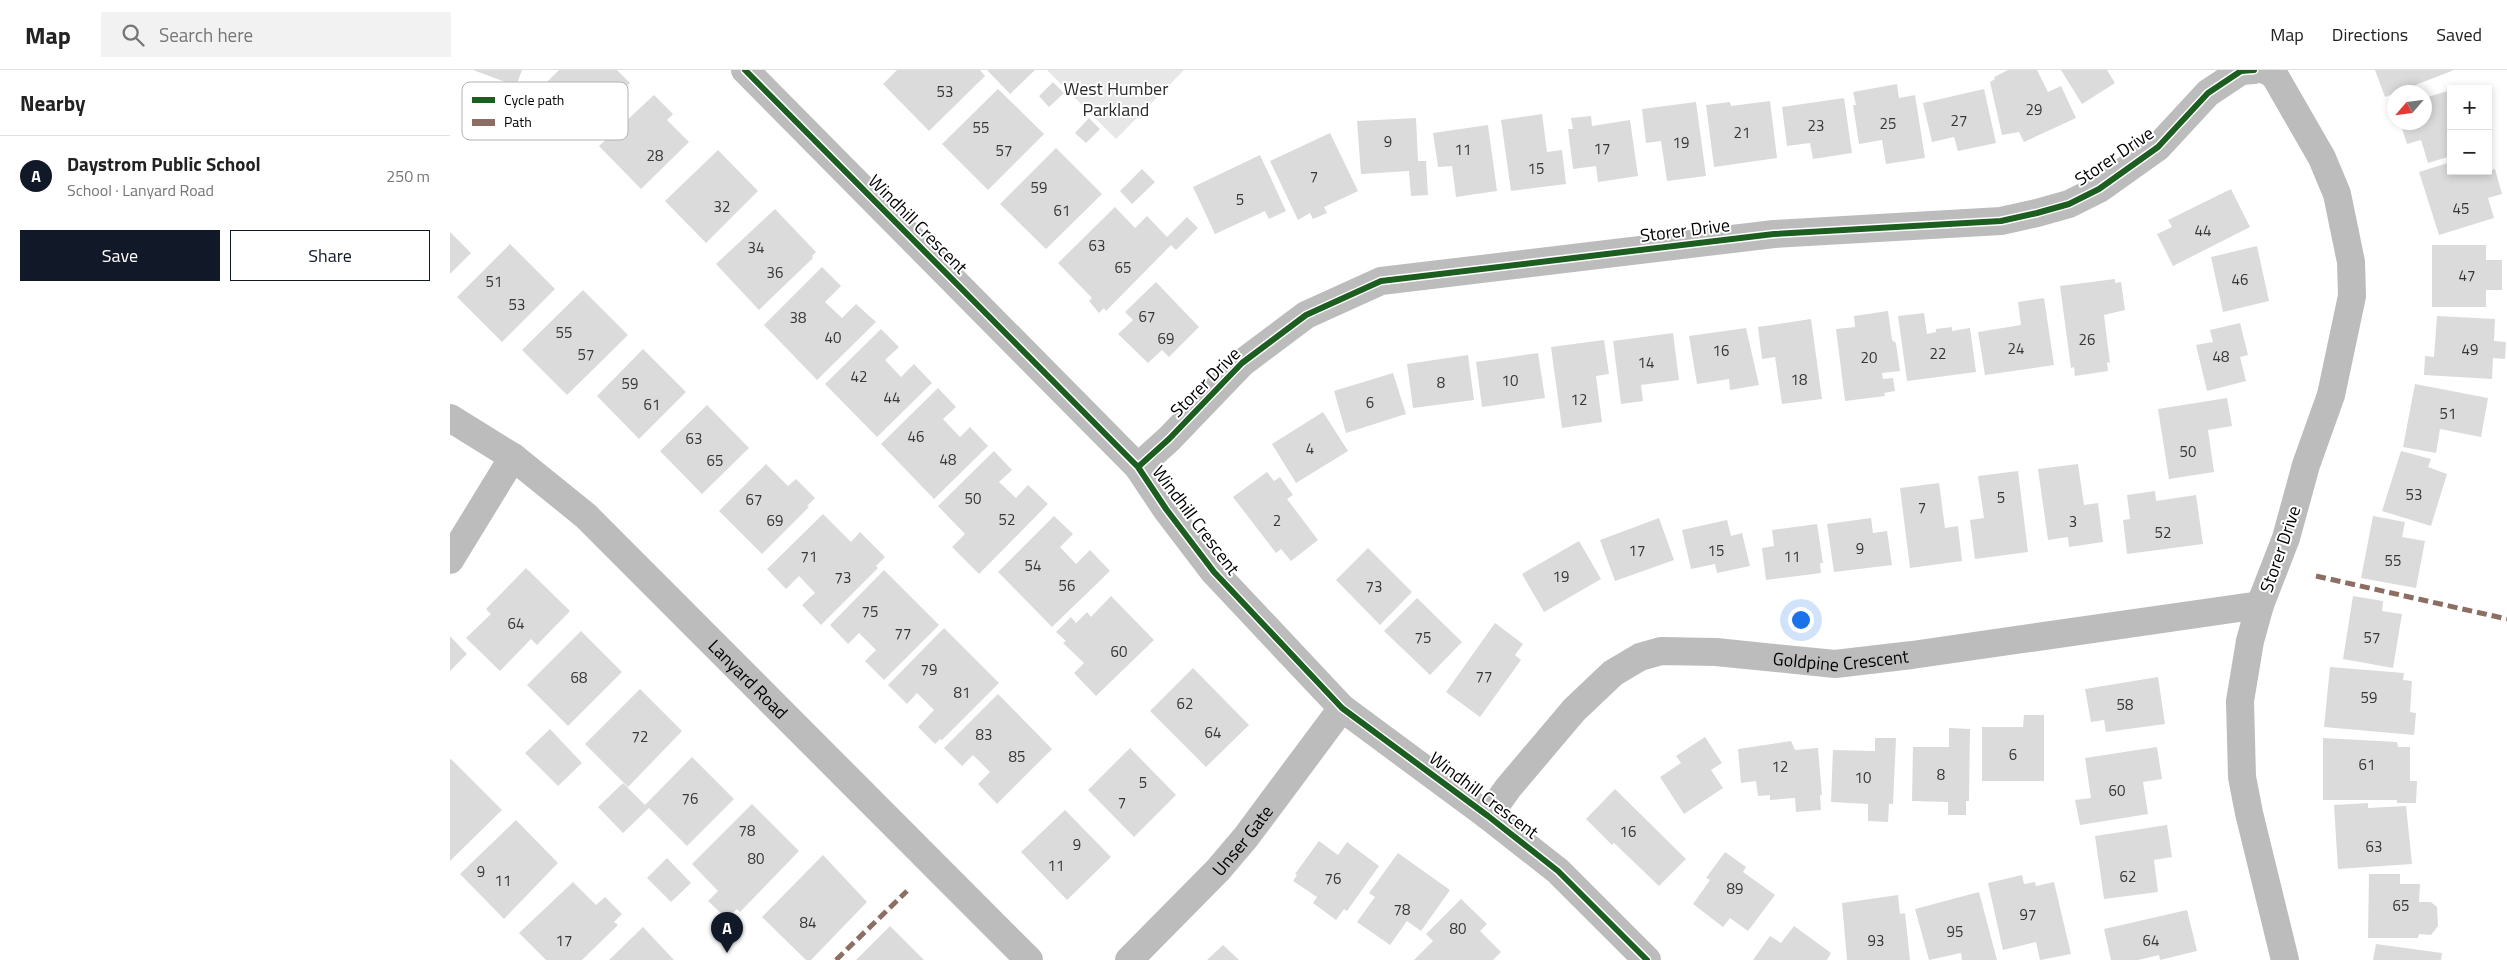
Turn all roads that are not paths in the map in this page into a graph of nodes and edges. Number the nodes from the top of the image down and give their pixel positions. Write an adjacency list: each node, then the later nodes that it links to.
1 (745, 70): 6 (street, Windhill Crescent)
2 (2254, 70): 6 (street, Storer Drive)
3 (2265, 70): 8 (street, Storer Drive)
4 (450, 418): 5 (street, Lanyard Road)
5 (513, 457): 7 (street); 11 (street, Lanyard Road)
6 (1138, 467): 9 (street, Windhill Crescent)
7 (450, 560)
8 (2260, 605): 10 (street, Goldpine Crescent); 14 (street, Storer Drive)
9 (1342, 708): 10 (street, Windhill Crescent); 12 (street, Unser Gate)
10 (1488, 816): 13 (street, Windhill Crescent)
11 (1029, 960)
12 (1129, 960)
13 (1648, 960)
14 (2285, 960)

